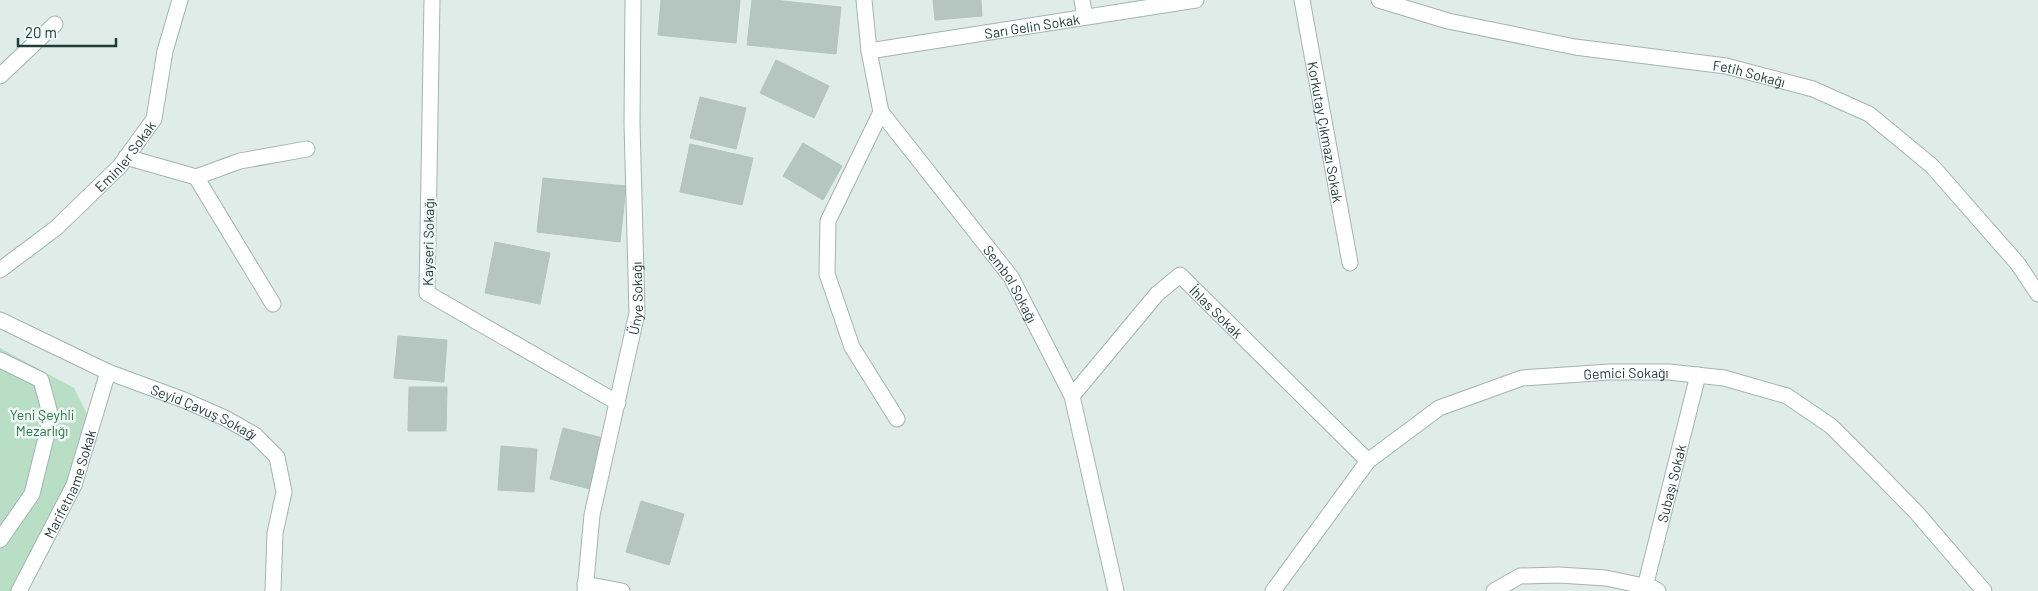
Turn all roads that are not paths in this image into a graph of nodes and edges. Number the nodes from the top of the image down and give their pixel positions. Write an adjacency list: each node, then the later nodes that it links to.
1 (180, 0): 15 (street, Eminler Sokak)
2 (432, 0): 26 (street, Kayseri Sokağı)
3 (633, 0): 26 (street, Ünye Sokağı)
4 (864, 0): 11 (street, Sembol Sokağı)
5 (1082, 0): 9 (street)
6 (1196, 0): 9 (street, Sarı Gelin Sokak)
7 (1302, 0): 17 (street, Korkutay Çıkmazı Sokak)
8 (1380, 0): 19 (street, Fetih Sokağı)
9 (1085, 18): 11 (street, Sarı Gelin Sokak)
10 (55, 24): 12 (street)
11 (869, 51): 13 (street, Sembol Sokağı)
12 (0, 76)
13 (881, 112): 25 (street, Sembol Sokağı); 27 (street)
14 (306, 149): 16 (street)
15 (126, 157): 16 (street); 18 (street, Eminler Sokak)
16 (196, 177): 20 (street)
17 (1350, 263)
18 (0, 270)
19 (2038, 294)
20 (273, 304)
21 (0, 320): 23 (street, Seyid Çavuş Sokağı)
22 (0, 360): 29 (street)
23 (108, 372): 32 (street, Marifetname Sokak); 33 (street, Seyid Çavuş Sokağı)
24 (1698, 375): 28 (street, Gemici Sokağı); 31 (street, Subaşı Sokak); 38 (street, Gemici Sokağı)
25 (1072, 396): 28 (street, İhlas Sokak); 35 (street, Sembol Sokağı)
26 (618, 403): 30 (street, Ünye Sokağı)
27 (897, 420)
28 (1368, 461): 36 (street, Gemici Sokağı)
29 (0, 540)
30 (585, 588): 34 (street)
31 (1649, 589): 37 (street)
32 (19, 591)
33 (273, 591)
34 (622, 591)
35 (1116, 591)
36 (1273, 591)
37 (1494, 591)
38 (1984, 591)

